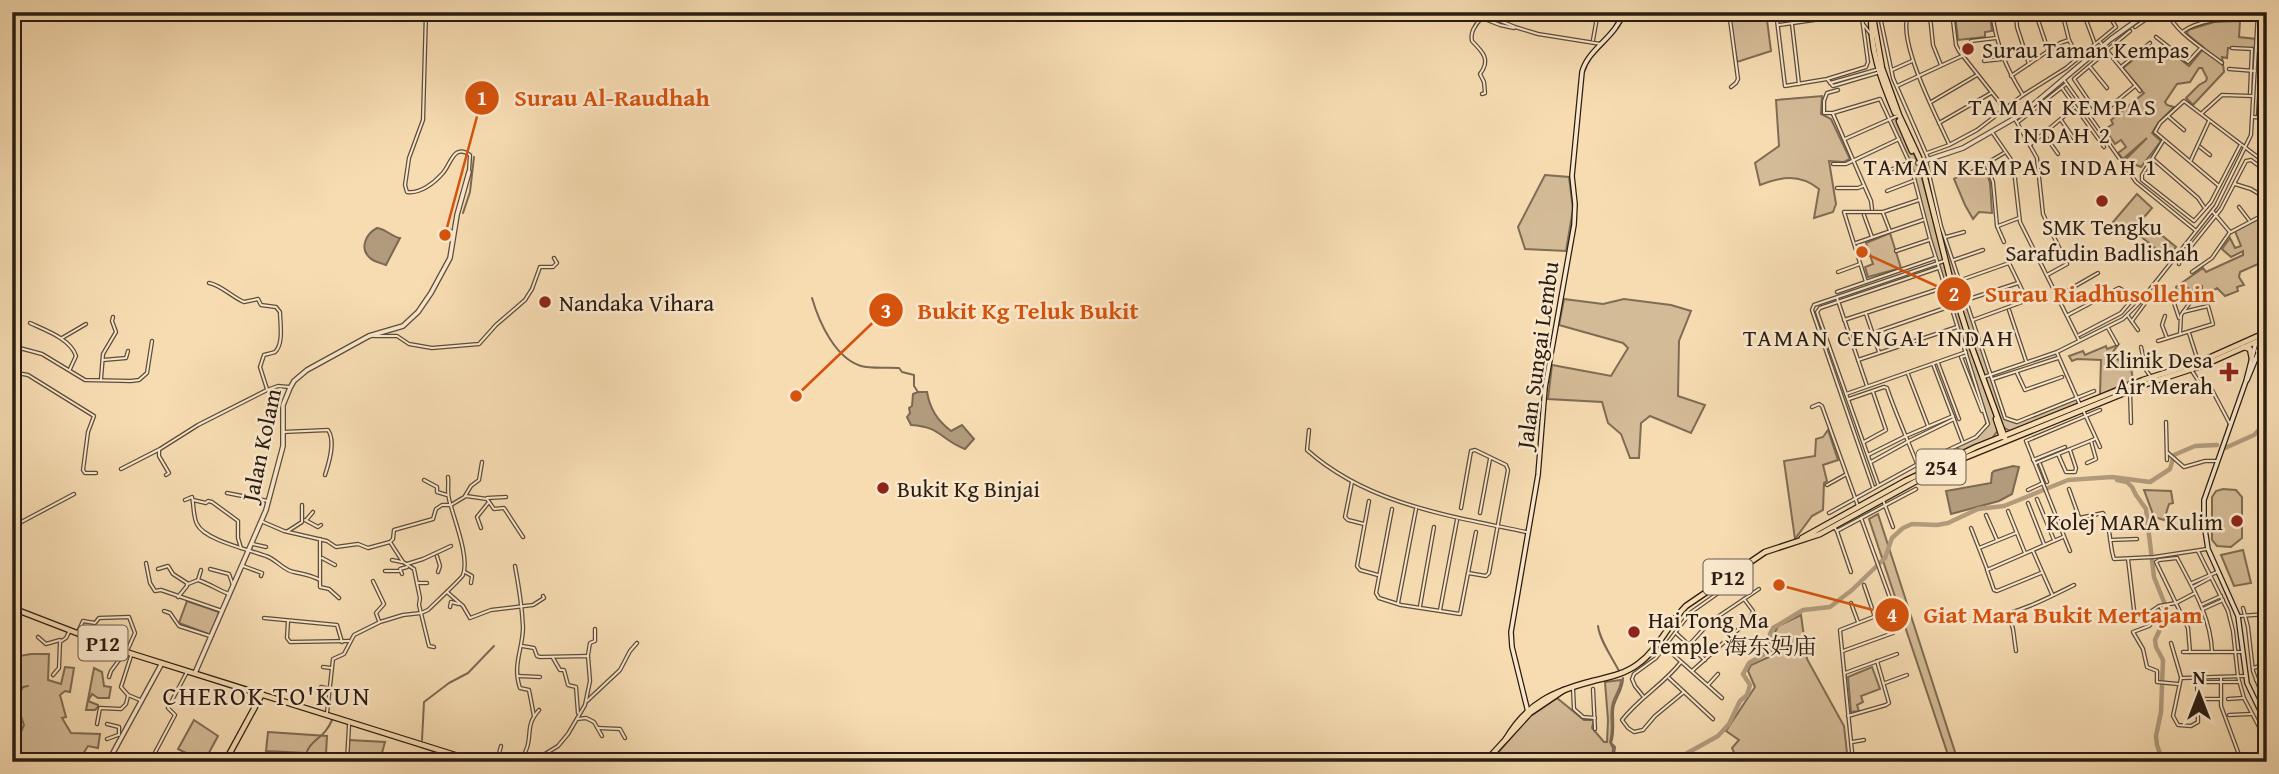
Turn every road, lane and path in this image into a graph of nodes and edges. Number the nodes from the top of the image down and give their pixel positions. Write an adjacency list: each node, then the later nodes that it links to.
1 (426, 12): 129 (street)
2 (1479, 12): 29 (street)
3 (1598, 12): 37 (street)
4 (1624, 12): 41 (main road, Jalan Sungai Lembu)
5 (1729, 12): 77 (street)
6 (1776, 12): 28 (street)
7 (1872, 12): 23 (street); 33 (main road); 64 (main road)
8 (1882, 12): 65 (street)
9 (1909, 12): 54 (street)
10 (1933, 12): 58 (street)
11 (1952, 12): 51 (street)
12 (1993, 12): 35 (street)
13 (2016, 12): 56 (street)
14 (2037, 12): 48 (street)
15 (2062, 12): 36 (street)
16 (2083, 12): 42 (street)
17 (2107, 12): 39 (street)
18 (2151, 12): 45 (main road)
19 (2169, 12): 30 (street); 32 (street)
20 (2213, 12): 25 (street)
21 (2258, 12): 24 (street)
22 (2264, 12): 49 (street)
23 (1862, 15): 26 (street); 27 (street)
24 (2258, 18): 25 (street); 47 (street)
25 (2214, 20): 32 (street)
26 (1792, 23): 28 (street); 73 (street)
27 (1862, 24): 33 (street); 70 (street)
28 (1778, 25): 73 (street)
29 (1515, 27): 37 (street); 84 (street)
30 (2135, 27)
31 (2130, 31): 45 (street)
32 (2182, 32): 43 (street)
33 (1873, 37): 64 (main road)
34 (2155, 37): 43 (street)
35 (1997, 38): 38 (street); 53 (street)
36 (2069, 40): 48 (street); 52 (street)
37 (1593, 41): 41 (street)
38 (1971, 41)
39 (2099, 41): 42 (street); 45 (street)
40 (2150, 43): 60 (street)
41 (1602, 44): 369 (main road, Jalan Sungai Lembu)
42 (2095, 44): 52 (street)
43 (2202, 47): 57 (street)
44 (2232, 48): 46 (street)
45 (2105, 49): 59 (street); 60 (street); 71 (main road)
46 (2252, 49): 47 (street); 66 (street)
47 (2256, 50): 49 (street); 66 (street)
48 (2049, 51): 56 (street)
49 (2262, 51): 50 (street); 62 (street)
50 (2267, 51)
51 (1963, 55): 58 (street); 67 (street)
52 (2078, 58): 85 (street)
53 (2003, 59): 55 (street); 68 (street)
54 (1913, 61): 65 (street); 69 (street)
55 (1984, 61)
56 (2029, 64): 68 (street)
57 (2222, 64)
58 (1941, 66): 69 (street)
59 (2089, 66): 76 (street); 80 (street)
60 (2120, 67): 76 (street)
61 (2228, 69): 66 (street)
62 (2260, 69): 63 (street); 74 (street)
63 (2267, 69)
64 (1881, 70): 72 (street); 72 (street); 95 (main road)
65 (1891, 71): 78 (street)
66 (2253, 71): 86 (street)
67 (1978, 75): 83 (street); 89 (street)
68 (2011, 76): 85 (street)
69 (1919, 77): 78 (street); 89 (street)
70 (1828, 79): 72 (street); 73 (street)
71 (2065, 81): 79 (street); 101 (main road); 143 (street)
72 (1829, 83)
73 (1799, 84)
74 (2260, 84): 75 (street); 87 (street)
75 (2267, 85)
76 (2135, 86): 82 (street)
77 (1731, 87)
78 (1896, 87): 118 (street)
79 (2062, 88): 90 (street); 101 (street)
80 (2107, 88)
81 (1838, 90): 92 (street)
82 (2140, 91)
83 (1992, 92): 91 (street); 103 (street)
84 (1482, 94)
85 (2023, 95): 91 (street)
86 (2252, 96): 93 (street); 96 (street)
87 (2259, 100): 88 (street); 97 (street)
88 (2267, 100)
89 (1930, 103): 103 (street)
90 (2076, 106): 100 (street); 115 (street)
91 (2005, 109): 111 (street)
92 (1833, 113): 99 (street); 108 (street)
93 (2202, 114): 94 (street); 102 (street)
94 (2167, 115): 104 (street); 109 (street)
95 (1898, 116): 99 (street); 123 (main road)
96 (2252, 117): 97 (street); 116 (street)
97 (2258, 117): 98 (street)
98 (2267, 118)
99 (1890, 119): 107 (street); 108 (street)
100 (2060, 119): 106 (street); 110 (street)
101 (2016, 120): 105 (main road); 112 (street)
102 (2210, 120): 113 (street); 114 (street)
103 (1939, 123): 111 (street)
104 (2184, 130)
105 (1992, 132): 117 (street); 123 (main road)
106 (2044, 134): 112 (street); 119 (street)
107 (1899, 139): 122 (street); 124 (street)
108 (1844, 140): 122 (street)
109 (2163, 140): 121 (street); 125 (street)
110 (2077, 143)
111 (1949, 145): 118 (street)
112 (2030, 145): 179 (street)
113 (2240, 145): 116 (street); 136 (street)
114 (2199, 146): 120 (street); 125 (street)
115 (2104, 147)
116 (2245, 149): 128 (street); 146 (street)
117 (2006, 152): 127 (street); 151 (street)
118 (1927, 153): 123 (street)
119 (2058, 154)
120 (2210, 155)
121 (2152, 159): 141 (street); 144 (street)
122 (1853, 160): 126 (street); 135 (street)
123 (1923, 161): 162 (street); 170 (main road)
124 (1910, 162): 132 (street); 133 (street)
125 (2190, 162): 136 (street)
126 (1833, 164)
127 (1986, 164): 130 (street); 154 (street)
128 (2267, 164)
129 (469, 172): 157 (main road, Jalan Kolam)
130 (1972, 172)
131 (2267, 172): 134 (street)
132 (1877, 175)
133 (1914, 181): 138 (street); 140 (street)
134 (2234, 184): 139 (street); 150 (street)
135 (1864, 186): 137 (street); 145 (street)
136 (2220, 186): 144 (street)
137 (1837, 188)
138 (1887, 191)
139 (2267, 199)
140 (1919, 200): 147 (street); 152 (street)
141 (2171, 204): 143 (street); 144 (street)
142 (2239, 207): 153 (street)
143 (2168, 208): 156 (street)
144 (2206, 209)
145 (1871, 211): 147 (street); 165 (street)
146 (2213, 211): 150 (street); 156 (street)
147 (1883, 212): 158 (street)
148 (2267, 213): 153 (street)
149 (1864, 215): 161 (street)
150 (2216, 215): 160 (street); 174 (street)
151 (2019, 218): 154 (street); 179 (street)
152 (1924, 220): 158 (street); 163 (street)
153 (2250, 222): 160 (street)
154 (1997, 226): 164 (street)
155 (445, 230): 157 (street)
156 (2196, 230): 197 (street)
157 (455, 232): 216 (main road, Jalan Kolam)
158 (1890, 232): 161 (street)
159 (1964, 232): 162 (street)
160 (2231, 232): 177 (street)
161 (1872, 238): 165 (street)
162 (1945, 238): 171 (street)
163 (1930, 240): 167 (street); 168 (street)
164 (2004, 242)
165 (1855, 244): 173 (street)
166 (1983, 250): 171 (street)
167 (1896, 251)
168 (1936, 257): 172 (street); 181 (street)
169 (554, 258): 216 (street)
170 (1944, 260): 172 (street); 248 (main road)
171 (1953, 260): 180 (street)
172 (1938, 263): 175 (street); 187 (street)
173 (1861, 264): 176 (street); 181 (street)
174 (2179, 264)
175 (1939, 267): 184 (street); 189 (street)
176 (1838, 272)
177 (2192, 272)
178 (2098, 273): 186 (street)
179 (2047, 275): 186 (street)
180 (1959, 280): 182 (street); 188 (street)
181 (1866, 282): 185 (street)
182 (2019, 283): 188 (street); 194 (street)
183 (209, 284): 256 (street)
184 (1945, 287): 193 (street); 196 (street)
185 (1837, 292)
186 (2057, 296): 198 (street)
187 (1837, 297): 189 (street); 320 (street)
188 (1966, 300): 203 (street)
189 (1838, 302): 202 (street); 260 (street)
190 (2146, 302): 205 (street)
191 (2174, 303): 204 (street)
192 (2189, 304): 195 (street)
193 (1951, 306): 209 (street); 213 (street)
194 (2009, 309): 203 (street); 238 (street)
195 (2183, 312): 204 (street); 212 (street)
196 (1866, 313): 202 (street); 213 (street)
197 (2127, 315): 205 (street); 206 (street)
198 (2067, 316): 201 (street); 217 (street)
199 (2165, 316): 218 (street)
200 (113, 317): 234 (street)
201 (2115, 317): 206 (street); 217 (street)
202 (1844, 320): 236 (street)
203 (1972, 320): 247 (street)
204 (2180, 320): 214 (street)
205 (2132, 321): 211 (street)
206 (2117, 322): 210 (street)
207 (30, 323): 219 (street)
208 (86, 324): 219 (street)
209 (1958, 326): 231 (street); 232 (street)
210 (2108, 327): 222 (street); 224 (street)
211 (2138, 330)
212 (2189, 332): 214 (street); 239 (street)
213 (1873, 333): 231 (street)
214 (2180, 334): 218 (street)
215 (2266, 335): 220 (main road); 225 (main road, 254); 229 (main road)
216 (369, 336): 255 (main road, Jalan Kolam)
217 (2077, 336): 222 (street)
218 (2167, 338): 223 (street)
219 (61, 339): 242 (street)
220 (2257, 340): 225 (main road); 229 (main road); 235 (main road)
221 (152, 341): 251 (street)
222 (2080, 341): 230 (street)
223 (2158, 341)
224 (2117, 344)
225 (2243, 345): 235 (main road); 239 (main road, 254); 241 (main road, 254)
226 (12, 346): 242 (street)
227 (2141, 347): 250 (street)
228 (128, 351): 234 (street)
229 (2259, 351): 253 (main road)
230 (2057, 352): 233 (street); 238 (street)
231 (1879, 353): 236 (street)
232 (1967, 354): 237 (street); 264 (street); 264 (street)
233 (2059, 357): 245 (street); 261 (street)
234 (102, 359): 251 (street)
235 (2252, 359): 253 (main road)
236 (1858, 360): 254 (street)
237 (1937, 362): 240 (street); 270 (street)
238 (2026, 362): 247 (street)
239 (2199, 362): 243 (main road, 254)
240 (1933, 364): 246 (street); 269 (street)
241 (2191, 369): 243 (main road, 254); 274 (street)
242 (70, 370): 251 (street)
243 (2180, 371): 250 (main road, 254); 257 (main road, 254)
244 (12, 372): 309 (street)
245 (2016, 372): 249 (street); 252 (street)
246 (1907, 373): 254 (street); 276 (street)
247 (1990, 374): 248 (street); 252 (street)
248 (1983, 377): 263 (main road)
249 (2062, 377)
250 (2152, 377): 268 (main road, 254)
251 (101, 380)
252 (1992, 380): 261 (street)
253 (2245, 381): 274 (main road)
254 (1867, 386): 260 (street)
255 (290, 388): 256 (street); 280 (main road, Jalan Kolam)
256 (267, 390): 292 (street)
257 (2130, 390): 268 (main road, 254); 272 (street)
258 (1873, 391): 262 (street); 281 (street); 286 (street)
259 (2094, 391): 261 (street)
260 (1845, 394): 262 (street)
261 (2077, 397): 268 (street)
262 (1848, 400): 286 (street)
263 (1991, 402): 264 (street); 277 (main road)
264 (1982, 405): 267 (street); 288 (street)
265 (1812, 407): 313 (street)
266 (2100, 410): 268 (street)
267 (1982, 411)
268 (2083, 411): 279 (main road, 254); 282 (street); 283 (main road, 254); 299 (street)
269 (1954, 417): 276 (street); 284 (street); 288 (street)
270 (1959, 419)
271 (2166, 422): 296 (street)
272 (2131, 424)
273 (12, 425): 275 (street)
274 (2231, 425): 301 (main road)
275 (17, 426)
276 (1928, 426): 281 (street)
277 (2000, 427): 279 (main road); 283 (main road); 287 (main road)
278 (1309, 430): 316 (street)
279 (2018, 431): 283 (main road, 254)
280 (283, 432): 312 (street); 335 (main road, Jalan Kolam)
281 (1906, 436): 284 (street); 297 (street)
282 (2096, 438): 285 (street); 291 (street)
283 (2004, 439): 287 (main road, 254); 331 (main road, 254)
284 (1909, 440): 304 (street); 306 (street)
285 (2091, 440): 293 (street); 305 (street)
286 (1863, 443): 297 (street)
287 (1987, 443): 294 (main road, 254)
288 (1963, 444): 289 (street)
289 (1956, 446): 294 (street); 306 (street)
290 (2065, 447): 299 (street)
291 (2100, 447)
292 (160, 449): 308 (street); 311 (street)
293 (2069, 449): 295 (street); 295 (street)
294 (1960, 454): 310 (main road, 254)
295 (2058, 454): 303 (street)
296 (2169, 454): 300 (street); 301 (street)
297 (1868, 456): 304 (street)
298 (1490, 458): 344 (street); 349 (street); 359 (street)
299 (2033, 460): 307 (street)
300 (2167, 460)
301 (2218, 461): 386 (main road)
302 (482, 462): 327 (street)
303 (2039, 462): 307 (street); 317 (street)
304 (1870, 463): 319 (street)
305 (2087, 463)
306 (1918, 464): 310 (street); 319 (street)
307 (2035, 464): 317 (street)
308 (121, 470)
309 (96, 473)
310 (1921, 473): 345 (main road, 254)
311 (166, 475)
312 (324, 475)
313 (1846, 475): 318 (street); 330 (street)
314 (448, 477): 326 (street)
315 (424, 480): 326 (street)
316 (1352, 482): 343 (street); 357 (street)
317 (2042, 482): 323 (street); 363 (street)
318 (1827, 485)
319 (1878, 485): 320 (street)
320 (1873, 488): 330 (street)
321 (1916, 489): 341 (street)
322 (2069, 489): 354 (street)
323 (2028, 490)
324 (228, 493): 335 (street)
325 (74, 494): 360 (street)
326 (448, 495): 340 (street)
327 (464, 497): 336 (street); 340 (street)
328 (500, 497): 329 (street); 336 (street); 342 (street)
329 (506, 497)
330 (1855, 498): 345 (street); 350 (street)
331 (1882, 499): 341 (street); 345 (main road, 254)
332 (2037, 499): 378 (street)
333 (185, 500): 334 (street)
334 (193, 500): 384 (street); 384 (street)
335 (269, 500): 355 (main road, Jalan Kolam)
336 (488, 500): 342 (street); 364 (street)
337 (1369, 501): 357 (street)
338 (2028, 503): 381 (street)
339 (302, 505): 356 (street)
340 (451, 505): 376 (street); 412 (street)
341 (1885, 505): 353 (street); 362 (street)
342 (504, 508): 371 (street)
343 (1416, 508): 352 (street); 446 (street)
344 (1461, 508)
345 (1862, 508): 366 (main road, 254); 379 (main road, 254)
346 (1392, 509): 418 (street)
347 (2008, 511): 370 (street)
348 (313, 512): 356 (street)
349 (1480, 513)
350 (1829, 513)
351 (1986, 515): 377 (street)
352 (1458, 518): 359 (street); 458 (street)
353 (1861, 518): 366 (street); 454 (street)
354 (2079, 518): 363 (street); 375 (street)
355 (262, 521): 367 (street); 380 (main road, Jalan Kolam)
356 (303, 521): 358 (street); 367 (street)
357 (1365, 524): 418 (street)
358 (321, 525)
359 (1498, 526): 369 (street); 416 (street)
360 (12, 527)
361 (1434, 527): 451 (street)
362 (1893, 527)
363 (2061, 527): 372 (street)
364 (481, 528)
365 (1971, 528): 385 (street)
366 (1836, 529): 379 (main road, 254); 414 (street)
367 (287, 531): 373 (street)
368 (1476, 532): 416 (street)
369 (1527, 532): 550 (main road, Jalan Sungai Lembu)
370 (2017, 533): 377 (street); 394 (street)
371 (523, 537)
372 (2064, 537): 378 (street); 391 (street)
373 (320, 539): 376 (street); 398 (street)
374 (2137, 539): 375 (street)
375 (2109, 540): 399 (street)
376 (390, 541): 390 (street)
377 (1997, 541): 385 (street)
378 (2055, 541): 381 (street)
379 (1795, 542): 479 (main road, P12)
380 (252, 544): 383 (street); 389 (main road, Jalan Kolam)
381 (2045, 545): 388 (street)
382 (451, 546): 387 (street)
383 (266, 547)
384 (242, 549): 389 (street)
385 (1978, 549): 408 (street)
386 (2208, 549): 392 (street); 415 (main road)
387 (441, 550): 395 (street); 396 (street)
388 (2032, 550): 394 (street); 417 (street)
389 (249, 551): 404 (main road, Jalan Kolam); 422 (street)
390 (396, 551): 393 (street); 402 (street)
391 (2070, 551)
392 (2198, 551): 397 (street); 420 (street)
393 (391, 553)
394 (2025, 553): 408 (street)
395 (432, 555): 396 (street); 402 (street)
396 (437, 555): 411 (street)
397 (2176, 556): 399 (street); 430 (street); 444 (street)
398 (321, 558): 403 (street); 422 (street)
399 (2128, 558): 447 (street)
400 (392, 560): 402 (street)
401 (146, 563): 439 (street)
402 (405, 564): 410 (street); 424 (street)
403 (335, 565)
404 (243, 566): 419 (street); 431 (main road, Jalan Kolam)
405 (515, 566): 450 (street)
406 (158, 569): 427 (street)
407 (210, 569): 431 (street)
408 (1987, 569): 417 (street)
409 (201, 570): 421 (street)
410 (385, 572)
411 (438, 572)
412 (464, 572): 426 (street); 433 (street)
413 (1748, 572): 472 (street)
414 (1851, 572)
415 (2217, 572): 420 (street); 464 (main road)
416 (1468, 573): 458 (street)
417 (2041, 573): 437 (street)
418 (1380, 575): 446 (street)
419 (261, 576)
420 (2211, 576): 430 (street); 438 (street)
421 (198, 580): 427 (street); 435 (street)
422 (320, 580): 440 (street)
423 (373, 582): 468 (street)
424 (417, 583): 425 (street); 459 (street)
425 (427, 583)
426 (471, 583)
427 (187, 584): 439 (street)
428 (1864, 585): 463 (street)
429 (2074, 585): 437 (street)
430 (2192, 585): 434 (street)
431 (233, 586): 435 (main road, Jalan Kolam)
432 (1759, 589): 441 (street)
433 (446, 592): 445 (street); 459 (street)
434 (2195, 593): 444 (street); 448 (street)
435 (230, 595): 457 (main road, Jalan Kolam)
436 (543, 596): 450 (street)
437 (2052, 596): 461 (street)
438 (2221, 596): 442 (street); 448 (street)
439 (178, 597): 457 (street)
440 (339, 598)
441 (1744, 599): 483 (street); 499 (street)
442 (2223, 600): 455 (street); 493 (street)
443 (1852, 603): 469 (street)
444 (2176, 603): 447 (street); 491 (street)
445 (460, 604): 449 (street); 450 (street)
446 (1398, 604): 451 (street)
447 (2161, 606): 529 (street)
448 (2200, 606): 455 (street)
449 (450, 607)
450 (520, 607): 484 (street)
451 (1420, 607): 458 (street)
452 (12, 608): 471 (main road, P12)
453 (2243, 608): 462 (street)
454 (1894, 609): 463 (street); 487 (street)
455 (2202, 610): 492 (street)
456 (164, 611): 474 (street)
457 (223, 611): 474 (main road, Jalan Kolam)
458 (1440, 611)
459 (421, 613): 468 (street); 486 (street)
460 (2267, 614): 462 (street)
461 (2008, 615): 466 (street); 488 (street)
462 (2245, 616): 464 (street); 505 (street)
463 (1875, 617): 469 (street)
464 (2238, 617): 494 (main road)
465 (264, 618): 467 (street)
466 (1988, 618)
467 (288, 621): 478 (street); 478 (street)
468 (380, 622): 477 (street)
469 (1858, 623): 487 (street)
470 (595, 629): 497 (street)
471 (70, 631): 473 (main road, P12); 476 (street)
472 (1675, 632): 483 (street); 485 (street)
473 (77, 634): 482 (main road, P12); 489 (street)
474 (211, 636): 509 (main road, Jalan Kolam)
475 (38, 638): 476 (street)
476 (61, 640): 512 (street)
477 (351, 641): 478 (street); 506 (street)
478 (342, 642)
479 (1659, 642): 485 (street); 532 (main road, P12)
480 (637, 643): 551 (street)
481 (2171, 643): 522 (street)
482 (105, 644): 489 (main road, P12); 496 (street)
483 (1690, 644): 499 (street)
484 (522, 646): 498 (street); 514 (street)
485 (1665, 647): 501 (street); 541 (street)
486 (434, 648)
487 (1842, 651): 511 (street)
488 (2015, 651)
489 (128, 652): 502 (main road, P12); 517 (street); 539 (street)
490 (2183, 652): 491 (street)
491 (2190, 652): 492 (street)
492 (2212, 652): 493 (street)
493 (2235, 652): 494 (street); 520 (street)
494 (2242, 652): 515 (main road)
495 (1896, 654): 500 (street)
496 (102, 655)
497 (588, 656): 498 (street); 551 (street)
498 (552, 657): 559 (street)
499 (1706, 660): 508 (street)
500 (1877, 661): 511 (street); 528 (street)
501 (1681, 662): 508 (street); 521 (street)
502 (162, 663): 507 (main road, P12); 549 (main road)
503 (2267, 664): 505 (street)
504 (323, 667): 506 (street)
505 (2252, 668): 524 (street)
506 (332, 669): 534 (street)
507 (187, 671): 509 (main road, P12); 583 (street)
508 (1692, 671): 530 (street)
509 (195, 673): 535 (main road, P12)
510 (1718, 674): 530 (street)
511 (1844, 674): 562 (street)
512 (53, 675)
513 (1907, 675): 528 (street)
514 (517, 676): 518 (street); 561 (street)
515 (2245, 676): 520 (street); 569 (main road)
516 (2267, 676): 524 (street)
517 (109, 677)
518 (540, 677)
519 (2221, 677): 520 (street); 523 (street); 526 (street)
520 (2238, 677): 527 (street)
521 (1668, 678): 537 (street); 541 (street)
522 (2182, 678): 523 (street); 529 (street)
523 (2197, 678): 525 (street)
524 (2255, 680): 542 (street)
525 (2197, 682): 526 (street); 529 (street)
526 (2221, 682): 527 (street); 547 (street)
527 (2239, 682): 545 (street)
528 (1884, 684): 562 (street)
529 (2180, 684)
530 (1707, 685): 544 (street)
531 (321, 687): 534 (street)
532 (1573, 687): 536 (main road, P12); 563 (street)
533 (1593, 688): 563 (street)
534 (331, 689): 557 (street)
535 (250, 690): 538 (main road, P12); 552 (main road)
536 (1564, 690): 553 (main road, P12); 556 (main road, P12)
537 (1684, 692): 541 (street); 565 (street)
538 (262, 694): 543 (main road, P12); 552 (main road)
539 (128, 695): 549 (street); 567 (street)
540 (2267, 695): 542 (street)
541 (1643, 696)
542 (2261, 697): 554 (street)
543 (273, 698): 552 (main road); 557 (main road, P12)
544 (1722, 698)
545 (2244, 698): 548 (street); 558 (street)
546 (2204, 699): 547 (street)
547 (2221, 699): 592 (street)
548 (2228, 699)
549 (141, 700): 572 (main road)
550 (1525, 701): 553 (main road); 556 (main road, Jalan Sungai Lembu)
551 (586, 702): 559 (street)
552 (256, 704): 584 (main road)
553 (1535, 705): 556 (main road, P12)
554 (2267, 708)
555 (539, 710): 561 (street)
556 (1529, 712): 590 (main road, P12)
557 (327, 714): 566 (main road, P12)
558 (2252, 714): 560 (street); 577 (street)
559 (579, 715): 564 (street)
560 (2229, 715)
561 (534, 716): 588 (street)
562 (1849, 716): 578 (street)
563 (1594, 718): 571 (street)
564 (576, 719): 570 (street); 589 (street)
565 (1713, 719)
566 (350, 721): 585 (street); 586 (main road, P12)
567 (97, 724)
568 (107, 724): 572 (street)
569 (2267, 725)
570 (597, 729): 573 (street); 574 (street)
571 (1595, 729)
572 (121, 735): 575 (street); 582 (main road)
573 (602, 736)
574 (625, 738)
575 (107, 739)
576 (1864, 740): 578 (street)
577 (2267, 742)
578 (1851, 743): 591 (street)
579 (501, 746): 587 (street)
580 (92, 756): 581 (street)
581 (91, 762)
582 (108, 762)
583 (150, 762)
584 (225, 762)
585 (347, 762)
586 (477, 762)
587 (494, 762)
588 (522, 762)
589 (532, 762)
590 (1485, 762)
591 (1853, 762)
592 (2239, 762)

